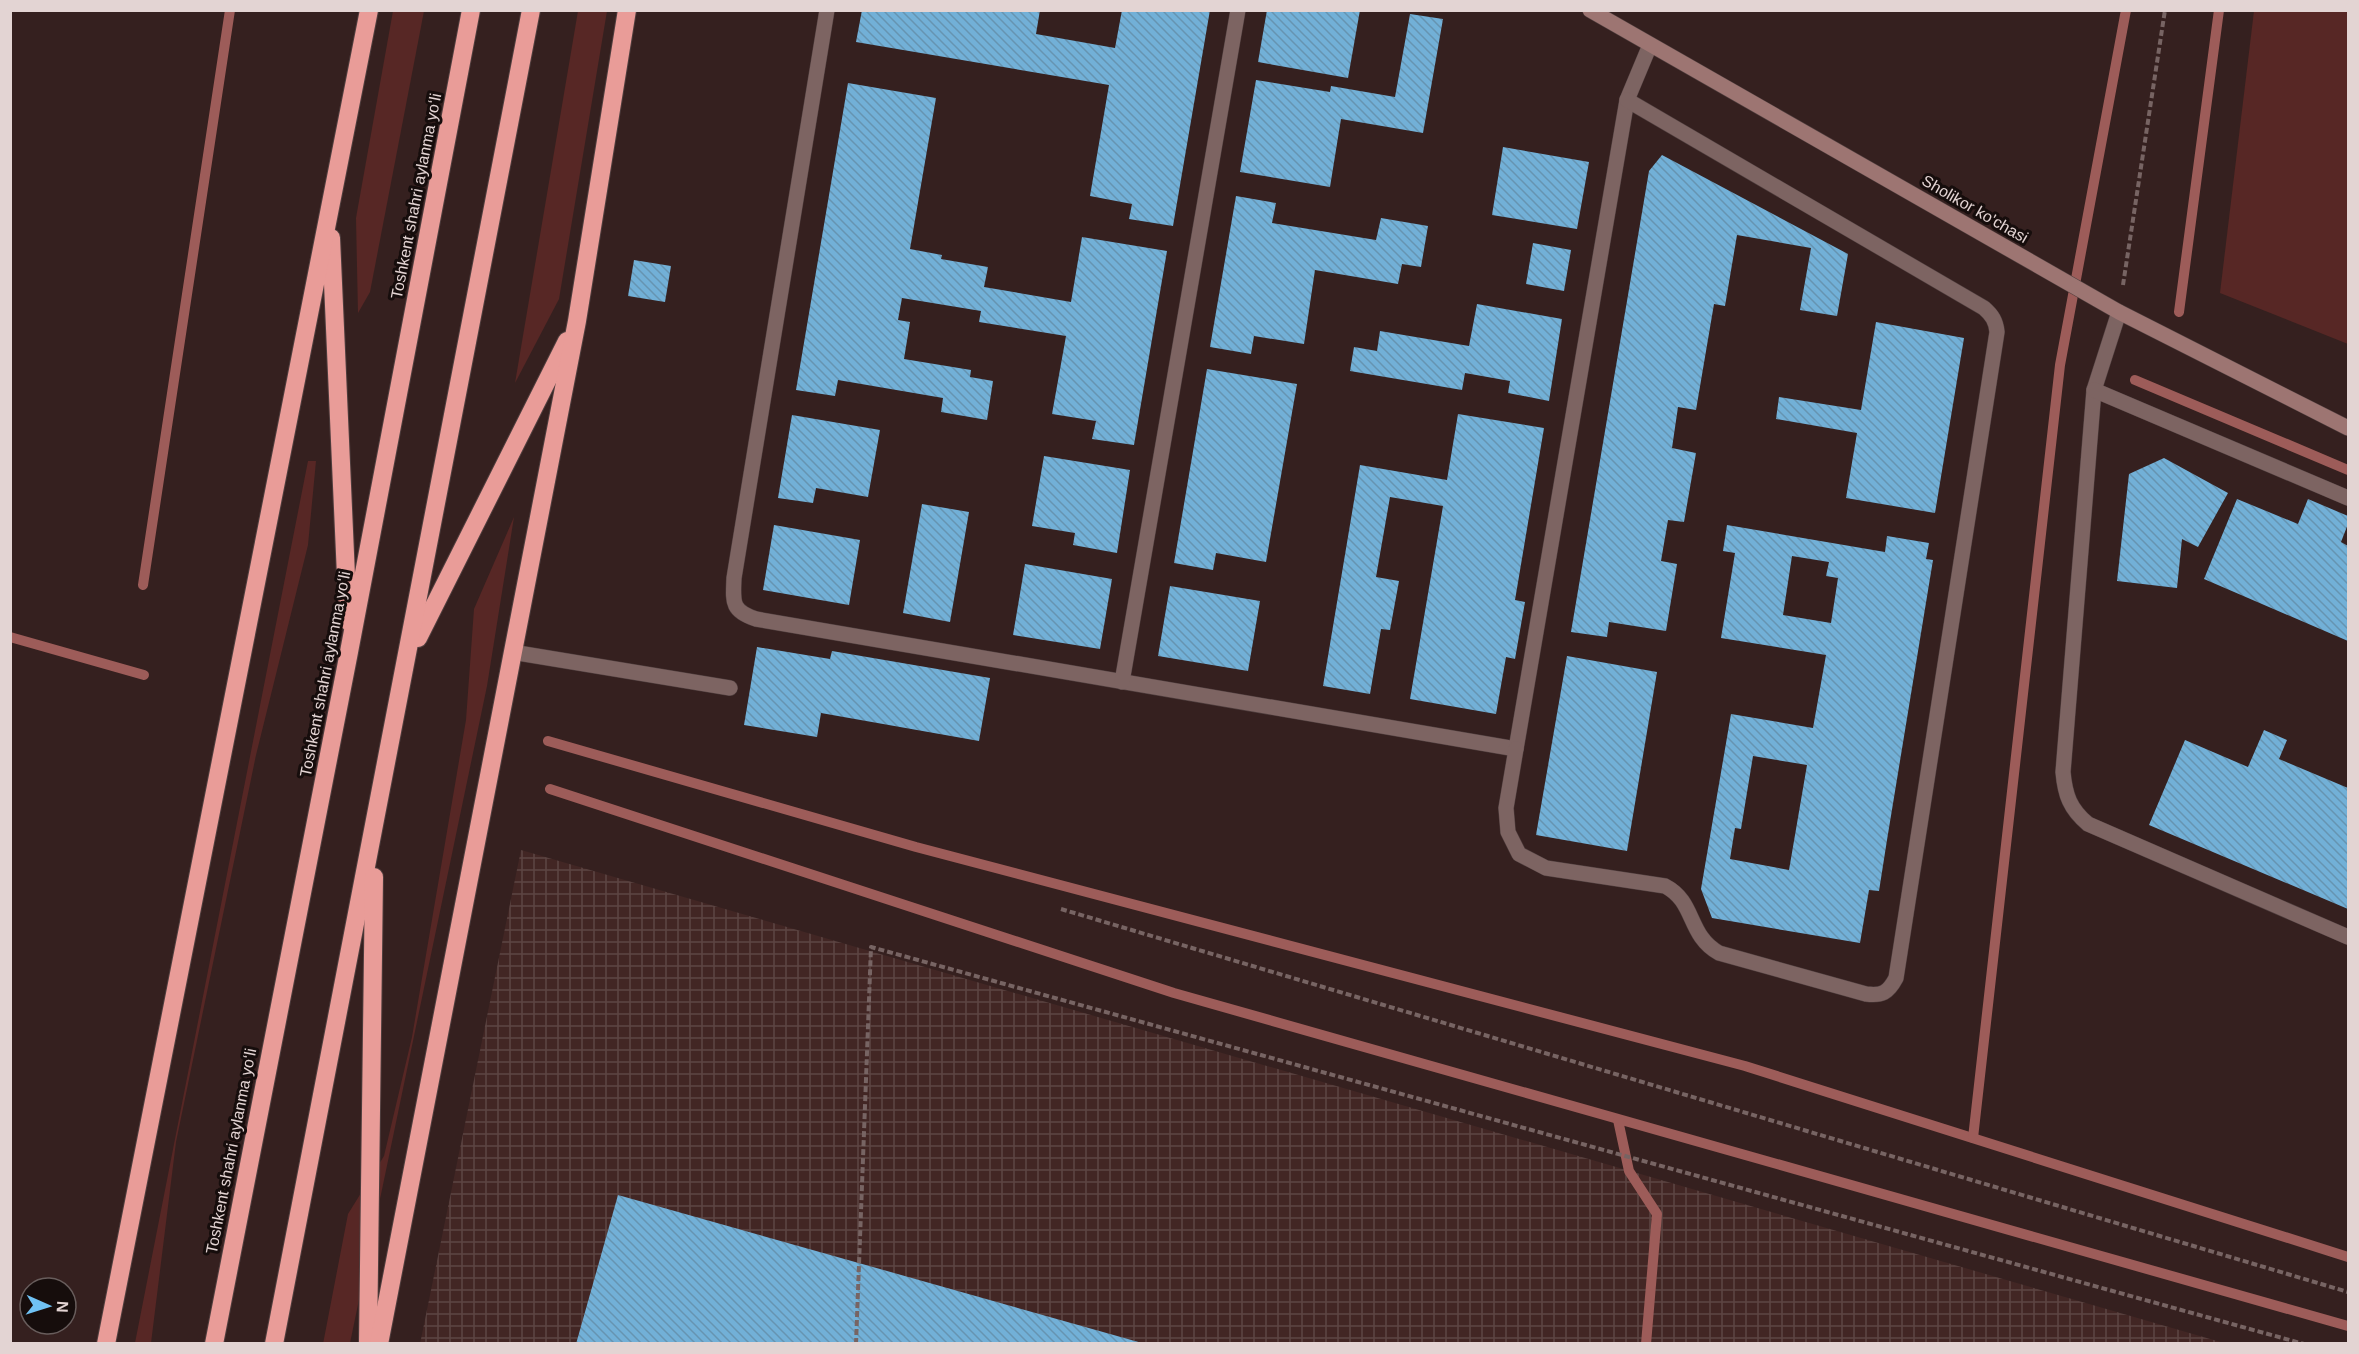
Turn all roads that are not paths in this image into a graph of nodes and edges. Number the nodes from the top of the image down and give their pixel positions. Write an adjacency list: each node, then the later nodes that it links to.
1 (369, 10): 10 (highway)
2 (471, 10): 16 (highway, Toshkent shahri aylanma yoʻli)
3 (531, 10): 18 (highway)
4 (627, 10): 12 (highway)
5 (827, 10): 19 (street)
6 (1238, 10): 19 (street)
7 (1590, 10): 8 (street, Sholikor ko'chasi)
8 (1650, 45): 9 (street); 11 (street, Sholikor ko'chasi)
9 (1627, 100): 21 (street); 21 (street)
10 (330, 209): 16 (highway); 24 (highway)
11 (2115, 310): 13 (street); 14 (street, Sholikor ko'chasi)
12 (577, 321): 17 (highway); 18 (highway)
13 (2094, 390): 15 (street); 23 (street)
14 (2349, 428)
15 (2349, 498)
16 (349, 652): 25 (highway, Toshkent shahri aylanma yoʻli)
17 (512, 652): 20 (street); 28 (highway)
18 (408, 658): 22 (highway)
19 (1122, 682): 21 (street)
20 (730, 688)
21 (1516, 749)
22 (374, 831): 26 (highway); 27 (highway)
23 (2349, 937)
24 (106, 1344)
25 (214, 1344)
26 (274, 1344)
27 (368, 1344)
28 (379, 1344)

